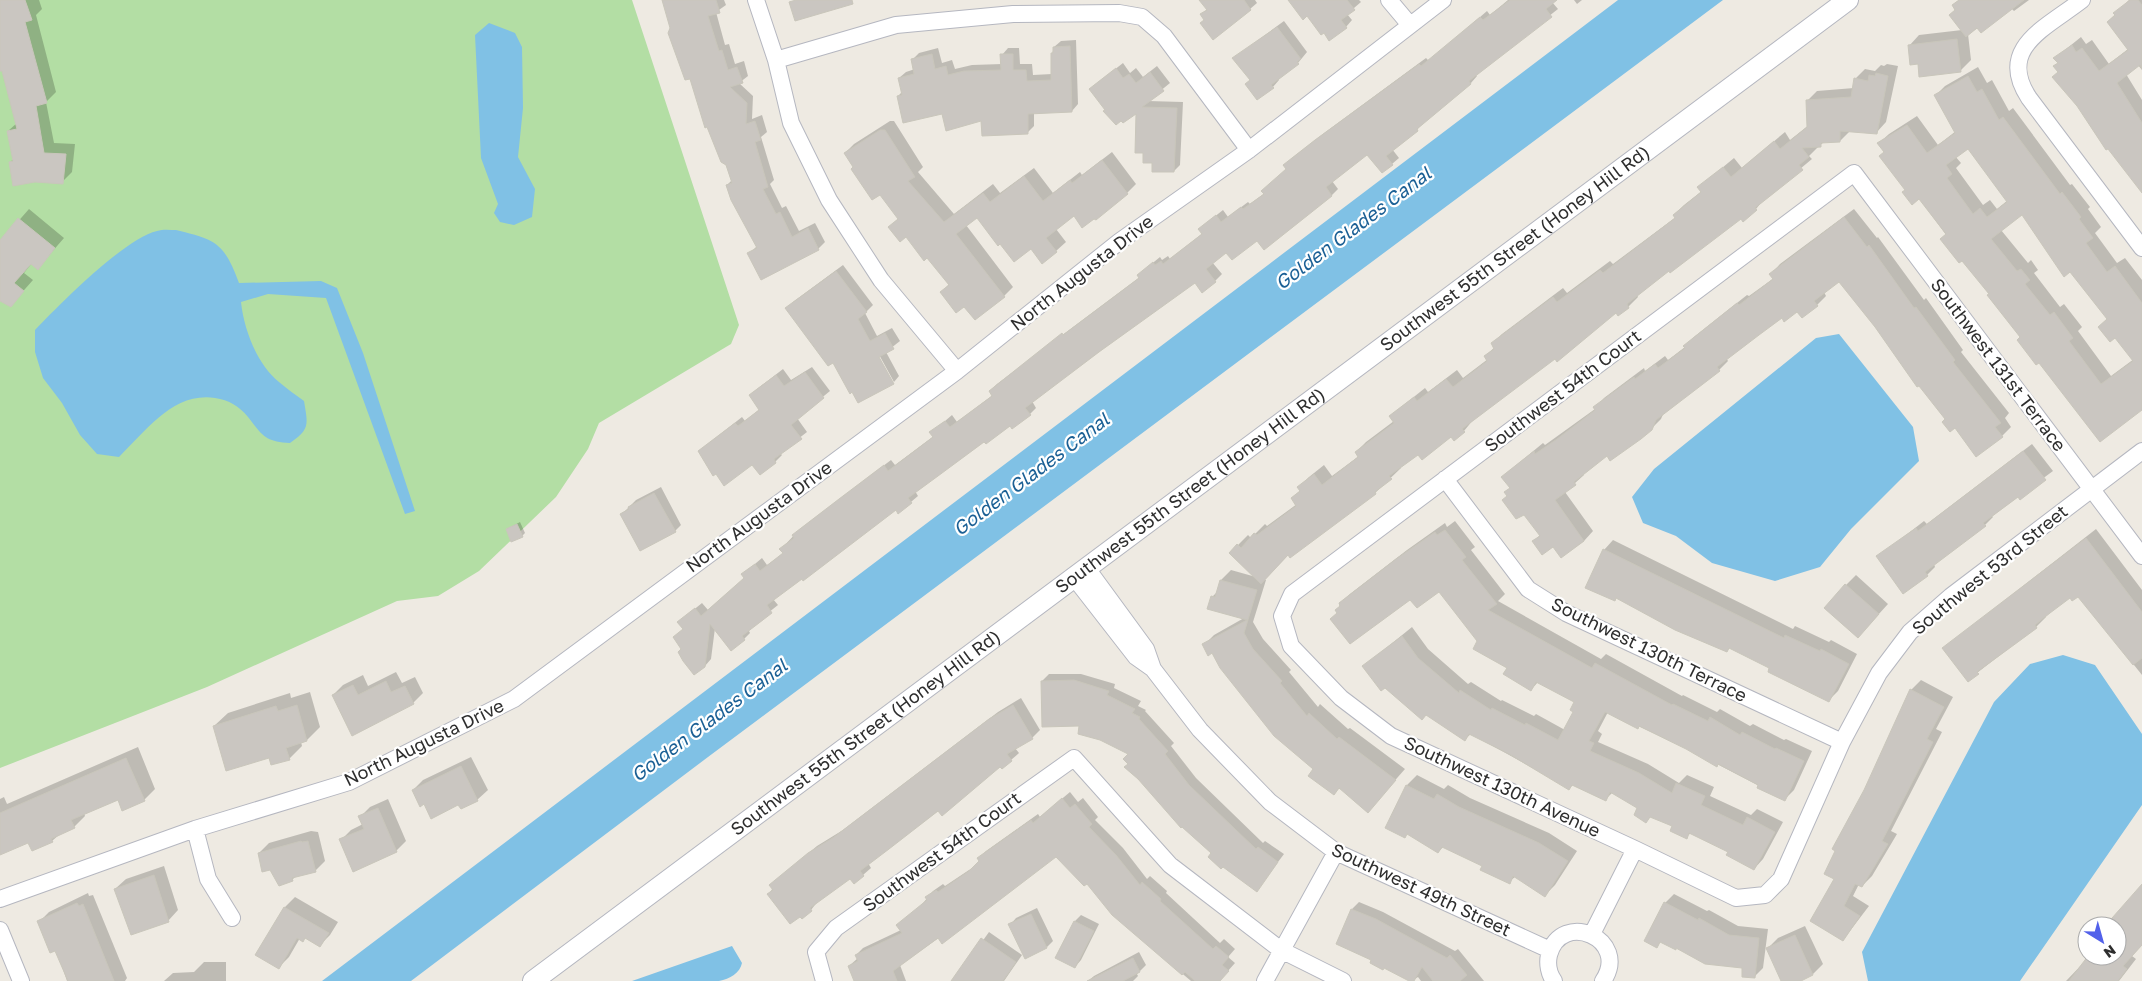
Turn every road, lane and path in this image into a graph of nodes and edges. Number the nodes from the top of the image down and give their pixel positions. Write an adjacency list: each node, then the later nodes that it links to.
1 (756, 0): 7 (street)
2 (1389, 0): 6 (street)
3 (1443, 0): 6 (street, North Augusta Drive)
4 (1848, 0): 16 (street, Southwest 55th Street (Honey Hill Rd))
5 (2082, 0): 10 (street)
6 (1410, 25): 8 (street, North Augusta Drive)
7 (776, 60): 8 (street); 11 (street)
8 (1249, 150): 11 (street, North Augusta Drive)
9 (1854, 173): 13 (street, Southwest 54th Court); 14 (street, Southwest 131st Terrace)
10 (2142, 248)
11 (957, 371): 19 (street, North Augusta Drive)
12 (2142, 451): 14 (street, Southwest 53rd Street)
13 (1445, 479): 17 (street, Southwest 54th Court); 18 (street, Southwest 130th Terrace)
14 (2092, 489): 15 (street, Southwest 131st Terrace); 18 (street, Southwest 53rd Street)
15 (2142, 556)
16 (1080, 572): 21 (street, Southwest 49th Street); 31 (street, Southwest 55th Street (Honey Hill Rd))
17 (1282, 616): 20 (street, Southwest 130th Avenue)
18 (1842, 742): 22 (street, Southwest 53rd Street)
19 (195, 829): 23 (street, North Augusta Drive); 24 (street)
20 (1635, 849): 22 (street, Southwest 130th Avenue); 26 (street)
21 (1336, 852): 27 (street); 28 (street, Southwest 49th Street)
22 (1765, 895)
23 (0, 899)
24 (232, 918)
25 (0, 930): 30 (street)
26 (1592, 934): 28 (street); 29 (street)
27 (1281, 950): 32 (street, Southwest 54th Court); 33 (street); 34 (street)
28 (1550, 950): 35 (street)
29 (1610, 979)
30 (21, 981)
31 (533, 981)
32 (824, 981)
33 (1266, 981)
34 (1343, 981)
35 (1554, 981)

